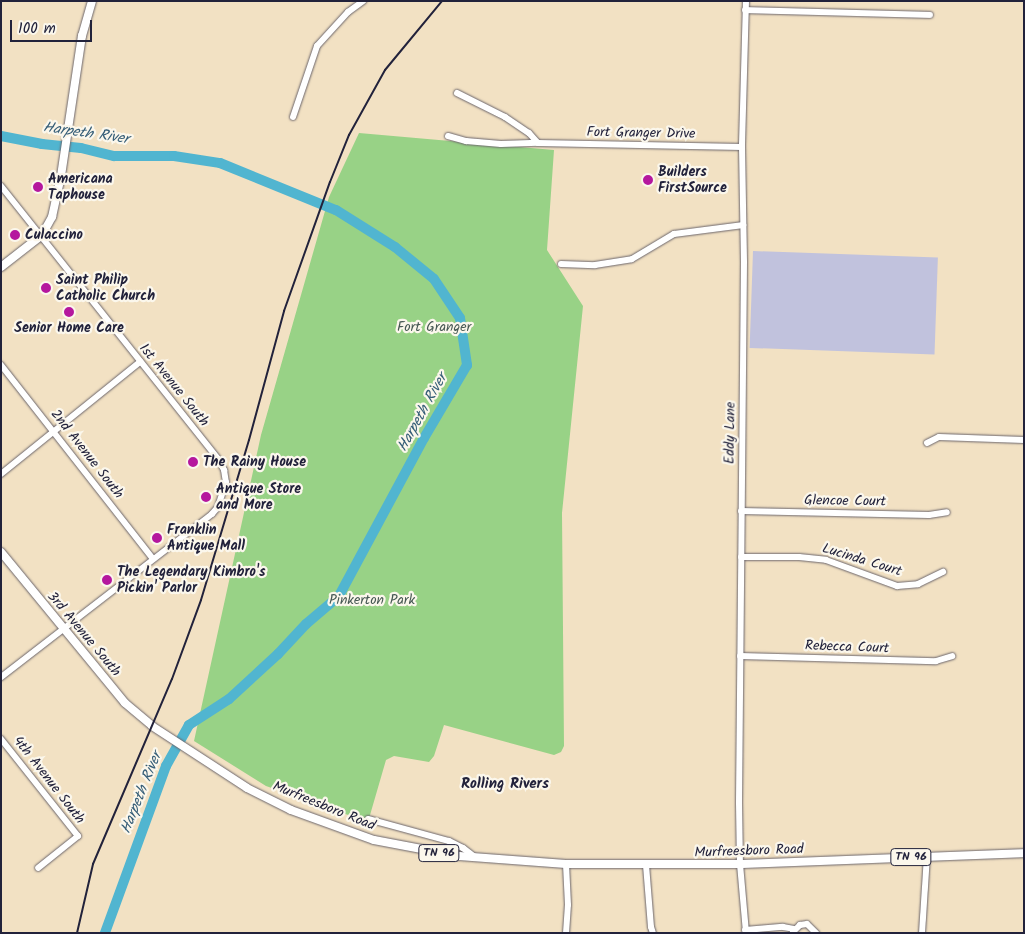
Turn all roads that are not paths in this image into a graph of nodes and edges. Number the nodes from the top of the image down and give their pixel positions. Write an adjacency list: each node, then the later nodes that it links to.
1 (92, 1): 13 (main road)
2 (363, 1): 7 (street)
3 (746, 1): 4 (street, Eddy Lane)
4 (746, 10): 5 (street); 10 (street, Eddy Lane)
5 (930, 15)
6 (457, 94): 9 (street)
7 (293, 116)
8 (448, 136): 9 (street, Fort Granger Drive)
9 (538, 143): 10 (street, Fort Granger Drive)
10 (742, 147): 12 (street, Eddy Lane)
11 (1, 186): 13 (street, 1st Avenue South)
12 (743, 225): 14 (street); 22 (street, Eddy Lane)
13 (42, 235): 15 (main road); 16 (street, 1st Avenue South)
14 (561, 264)
15 (1, 267)
16 (140, 362): 18 (street); 26 (street, 1st Avenue South)
17 (1, 365): 18 (street, 2nd Avenue South)
18 (54, 432): 21 (street); 26 (street, 2nd Avenue South)
19 (1024, 440): 20 (street)
20 (927, 443)
21 (1, 474)
22 (741, 511): 23 (street, Glencoe Court); 25 (street, Eddy Lane)
23 (947, 512)
24 (1, 552): 28 (main road, 3rd Avenue South / TN 96)
25 (741, 557): 27 (street, Lucinda Court); 29 (street, Eddy Lane)
26 (153, 558): 28 (street)
27 (943, 572)
28 (63, 629): 31 (street); 32 (main road, 3rd Avenue South / TN 96)
29 (740, 656): 30 (street, Rebecca Court); 39 (street, Eddy Lane)
30 (952, 656)
31 (1, 677)
32 (154, 727): 37 (main road, Murfreesboro Road / TN 96)
33 (1, 739): 41 (street, 4th Avenue South)
34 (368, 819): 37 (street, Murfreesboro Road)
35 (1024, 853): 36 (main road, Murfreesboro Road / TN 96)
36 (927, 856): 39 (main road, Murfreesboro Road / TN 96); 47 (street)
37 (475, 857): 38 (main road, Murfreesboro Road / TN 96)
38 (566, 864): 40 (main road, Murfreesboro Road / TN 96); 44 (street)
39 (740, 864): 40 (main road, Murfreesboro Road / TN 96); 43 (street, Eddy Lane)
40 (646, 865): 45 (street)
41 (38, 868)
42 (793, 931): 43 (street); 46 (street)
43 (745, 932)
44 (566, 933)
45 (653, 933)
46 (816, 933)
47 (922, 933)

